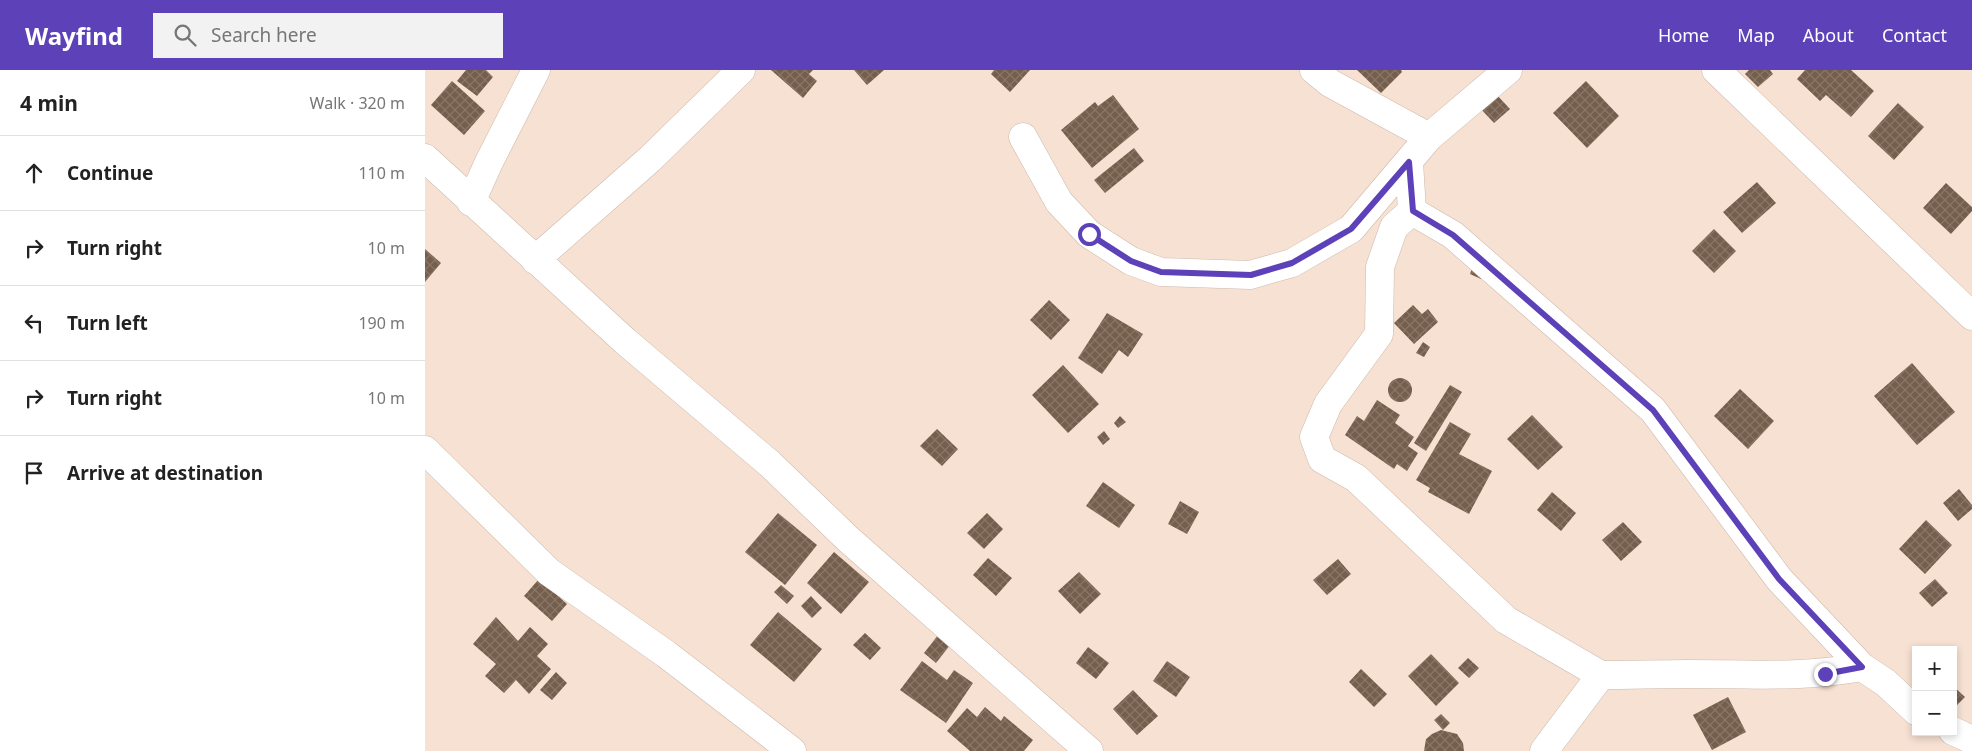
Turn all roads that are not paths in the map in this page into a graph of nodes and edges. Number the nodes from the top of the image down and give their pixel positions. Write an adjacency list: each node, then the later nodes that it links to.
1 (536, 70): 10 (street)
2 (741, 70): 12 (street)
3 (1314, 70): 7 (street)
4 (1508, 70): 7 (street)
5 (1716, 70): 13 (street)
6 (1023, 137): 9 (street)
7 (1429, 137): 9 (street)
8 (425, 158): 10 (street)
9 (1409, 162): 11 (street)
10 (471, 202): 12 (street)
11 (1413, 211): 15 (street); 16 (street)
12 (535, 260): 20 (street)
13 (1972, 316)
14 (425, 450): 21 (street)
15 (1862, 667): 16 (street); 17 (street)
16 (1601, 676): 22 (street)
17 (1912, 707)
18 (1957, 733): 19 (street)
19 (1972, 740)
20 (1084, 750)
21 (792, 751)
22 (1544, 751)

